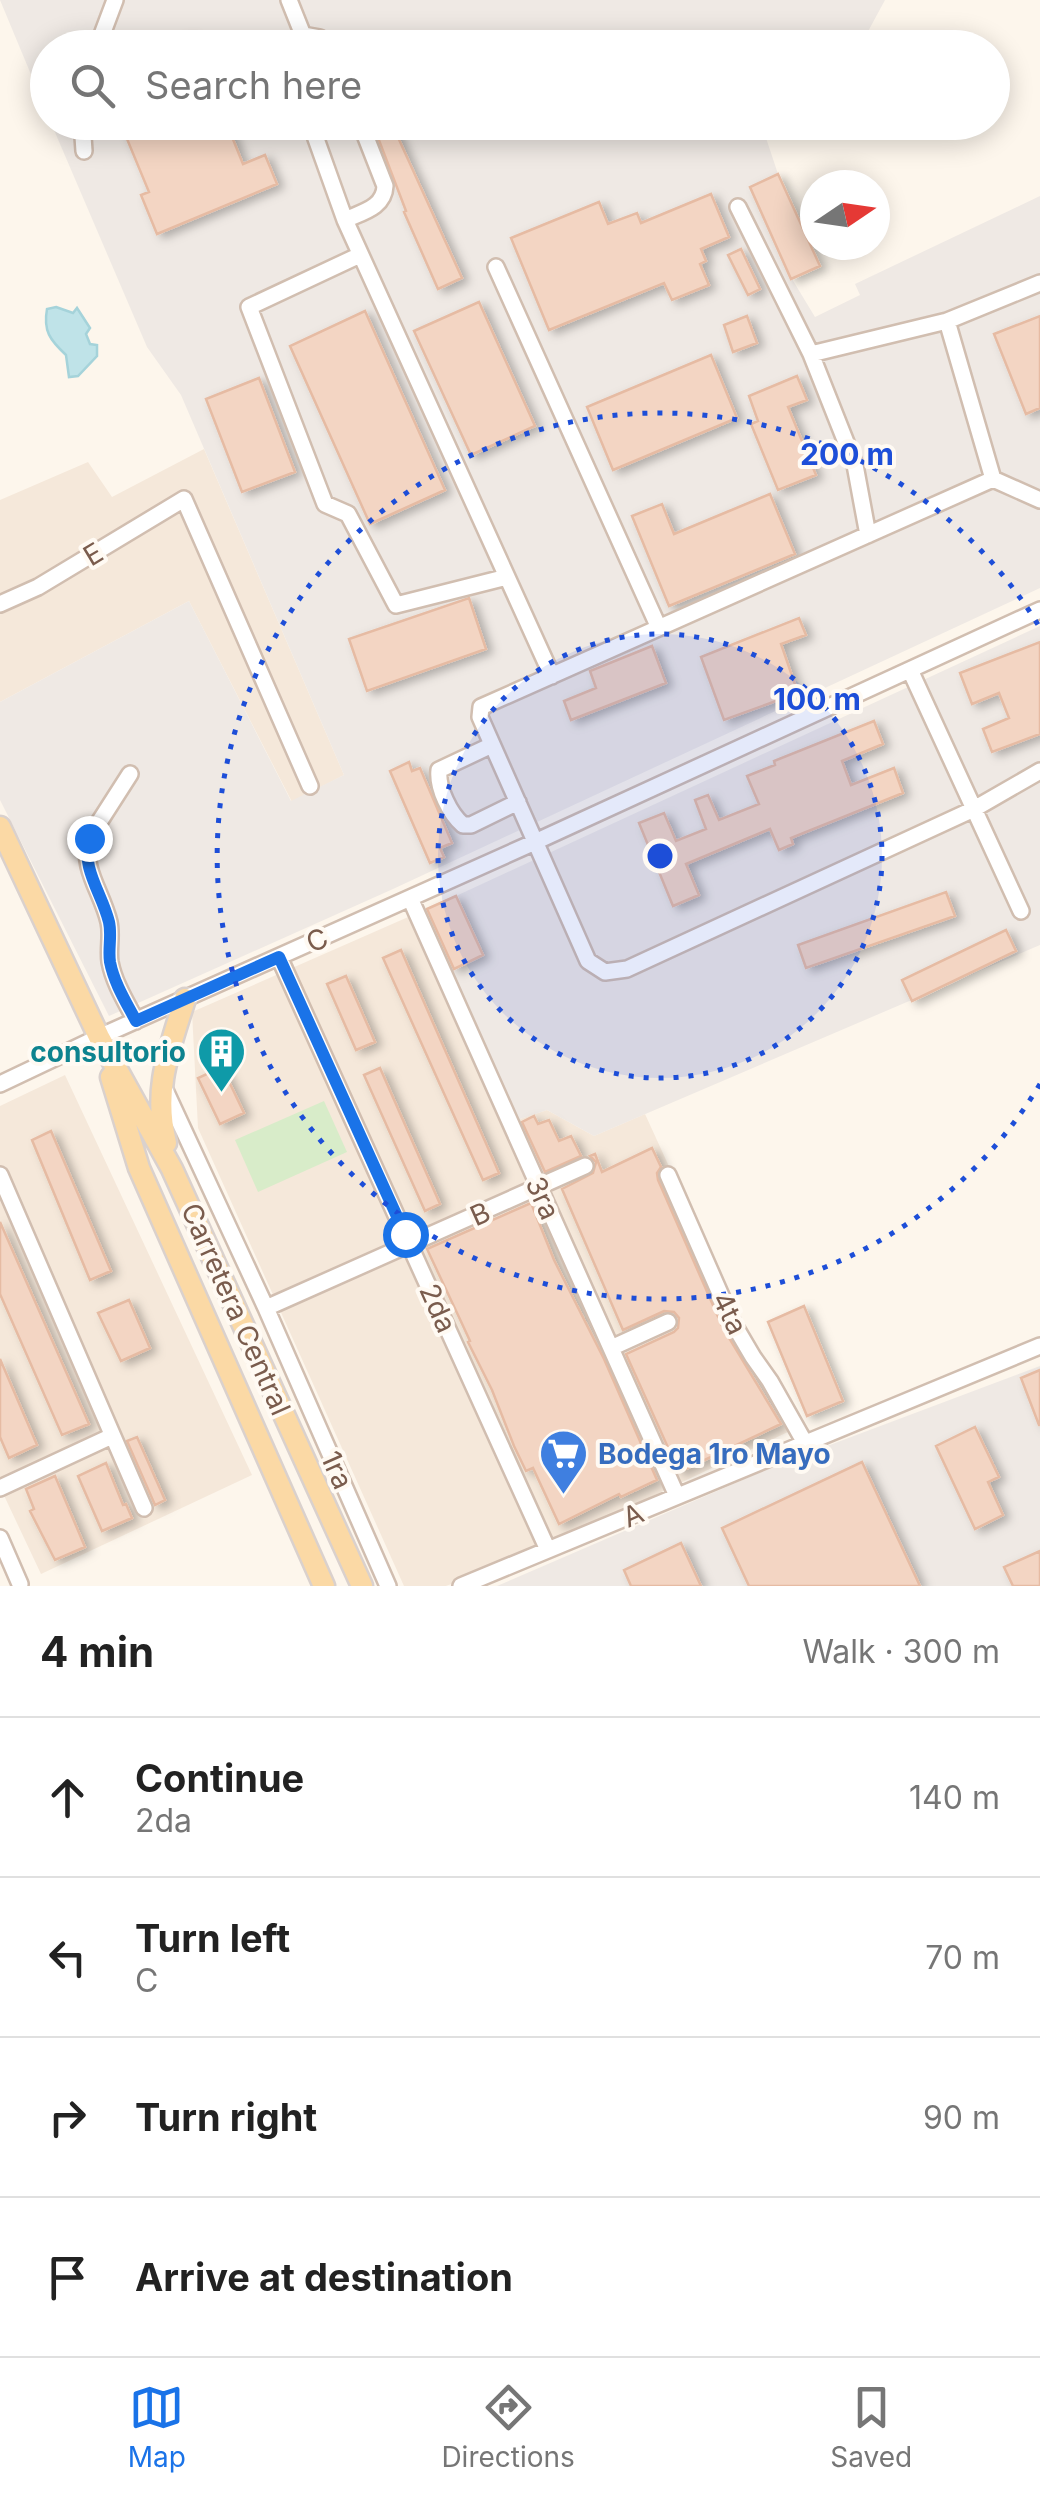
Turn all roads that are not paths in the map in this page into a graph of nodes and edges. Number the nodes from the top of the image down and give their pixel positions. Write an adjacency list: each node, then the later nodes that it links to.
1 (115, 0): 3 (street)
2 (289, 0): 4 (street)
3 (104, 30)
4 (295, 30)
5 (83, 140): 8 (street)
6 (316, 140): 10 (street)
7 (367, 140): 10 (street)
8 (84, 151)
9 (738, 207): 15 (street)
10 (344, 220): 11 (street)
11 (360, 256): 19 (street); 19 (street)
12 (496, 267): 22 (street)
13 (1040, 283): 14 (street)
14 (948, 322): 15 (street); 16 (street)
15 (811, 354): 18 (street)
16 (993, 480): 17 (street); 18 (street)
17 (1040, 500)
18 (868, 535): 22 (street)
19 (507, 578): 24 (street)
20 (0, 604): 28 (street, E)
21 (1040, 610): 23 (street, C)
22 (659, 628): 24 (street)
23 (910, 670): 30 (street); 32 (street, C)
24 (552, 676): 25 (street)
25 (492, 745): 29 (street); 29 (street)
26 (1040, 770): 30 (street)
27 (130, 774): 37 (street)
28 (310, 786)
29 (518, 802): 32 (street)
30 (974, 808): 32 (street); 34 (street)
31 (0, 827): 38 (main road, Carretera Central)
32 (536, 842): 33 (street, C)
33 (410, 898): 35 (street, C); 45 (street, 3ra)
34 (1021, 910)
35 (279, 957): 36 (street, C); 46 (street, 2da)
36 (186, 998): 37 (street, C); 39 (main road)
37 (136, 1021): 38 (street, C)
38 (99, 1037): 40 (street, C); 42 (main road, Carretera Central); 59 (main road, Carretera Central)
39 (161, 1081): 42 (main road); 47 (street, 1ra)
40 (0, 1084)
41 (584, 1166): 45 (street, B)
42 (172, 1169): 60 (main road, Carretera Central)
43 (0, 1174): 51 (street)
44 (668, 1175): 52 (street, 4ta)
45 (538, 1188): 46 (street, B); 50 (street, 3ra)
46 (410, 1246): 47 (street, B); 57 (street, 2da)
47 (266, 1308): 61 (street, 1ra)
48 (668, 1322): 50 (street)
49 (1040, 1346): 52 (street, A)
50 (611, 1348): 54 (street, 3ra)
51 (112, 1436): 53 (street); 55 (street)
52 (805, 1443): 54 (street, A)
53 (0, 1488)
54 (677, 1496): 57 (street, A)
55 (144, 1508)
56 (0, 1538): 58 (street)
57 (548, 1550): 62 (street, A)
58 (20, 1584)
59 (324, 1586)
60 (362, 1586)
61 (388, 1586)
62 (461, 1586)

